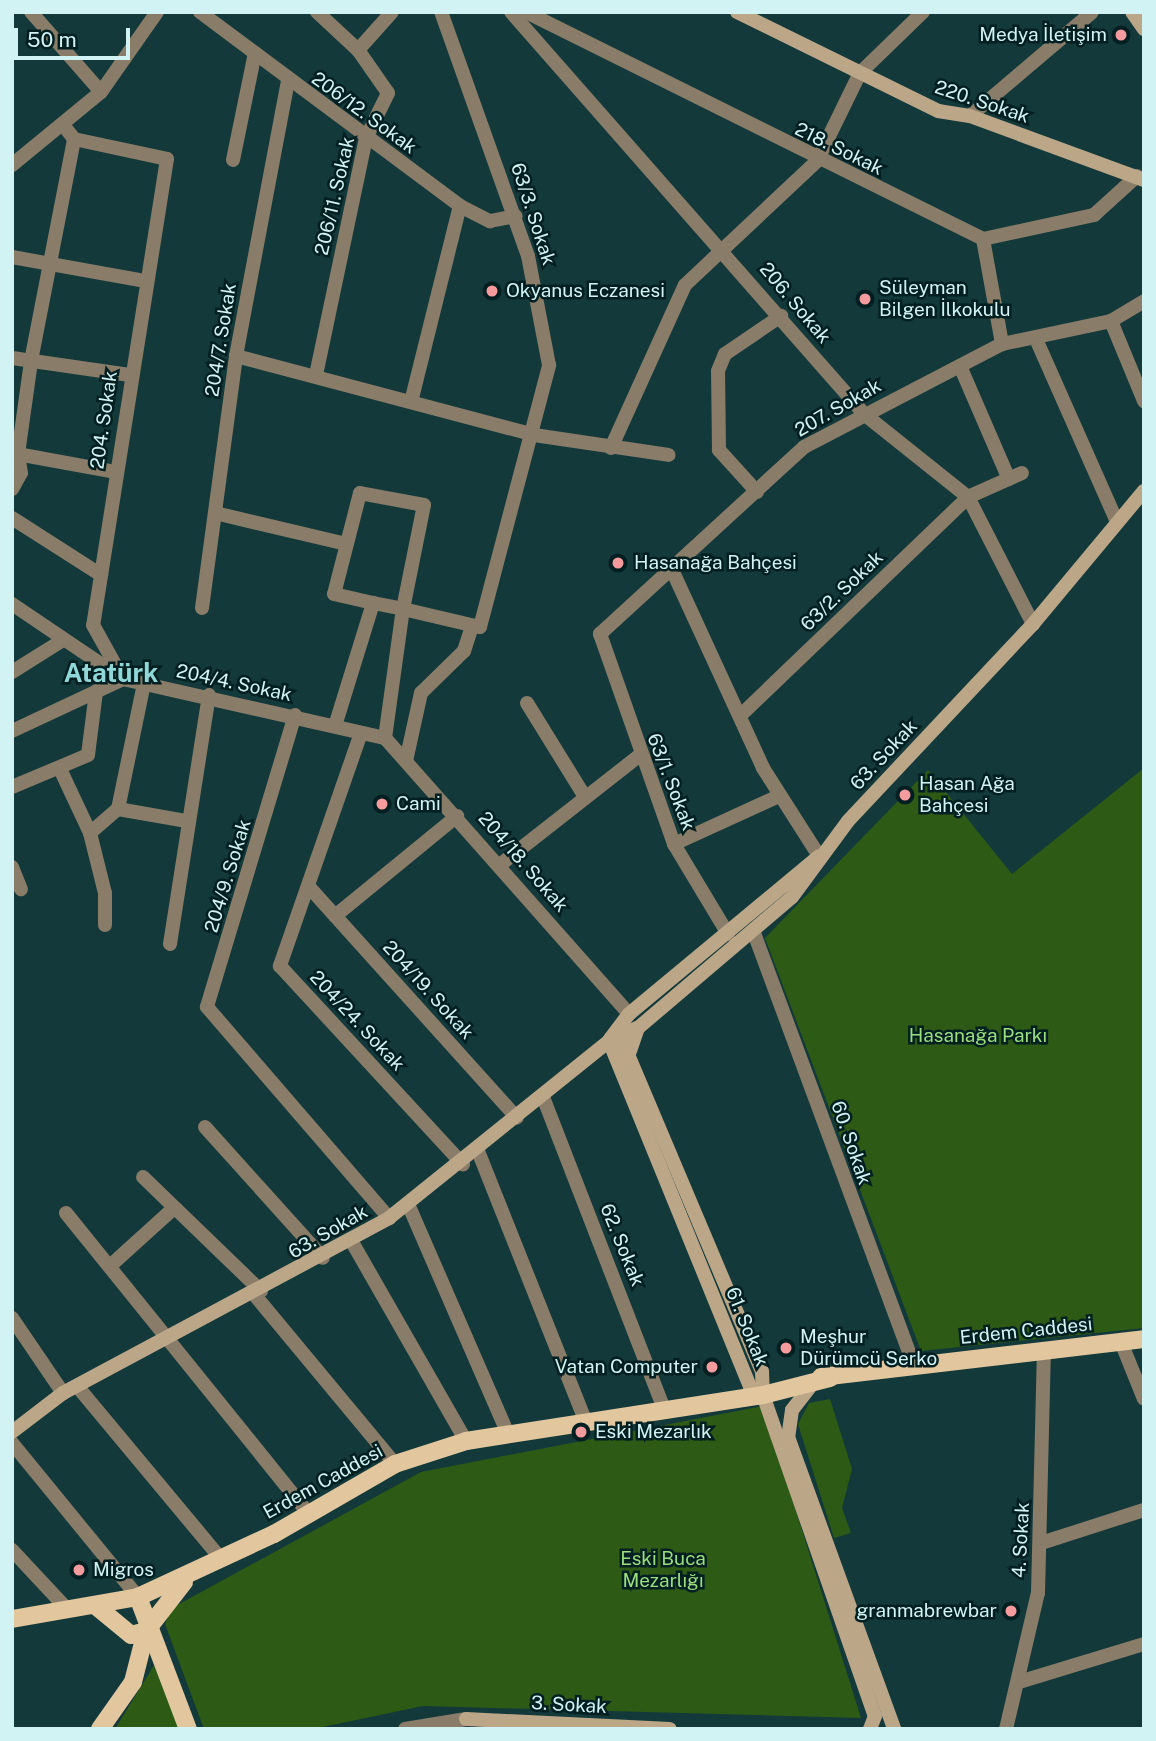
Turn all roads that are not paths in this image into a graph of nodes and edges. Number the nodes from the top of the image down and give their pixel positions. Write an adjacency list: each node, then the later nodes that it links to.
1 (31, 12): 19 (street)
2 (157, 12): 19 (street)
3 (200, 12): 16 (street, 206/12. Sokak)
4 (317, 12): 15 (street, 206/11. Sokak)
5 (392, 12): 15 (street)
6 (441, 12): 29 (street, 63/3. Sokak)
7 (511, 12): 31 (street, 206. Sokak)
8 (526, 12): 25 (street, 218. Sokak)
9 (737, 12): 13 (main road, 220. Sokak)
10 (923, 12): 17 (street)
11 (1092, 12): 20 (street)
12 (1132, 12): 14 (main road)
13 (756, 16): 17 (main road, 220. Sokak)
14 (1144, 29)
15 (358, 50): 22 (street, 206/11. Sokak)
16 (255, 53): 18 (street, 206/12. Sokak); 24 (street)
17 (860, 73): 20 (main road, 220. Sokak); 25 (street)
18 (288, 81): 22 (street, 206/12. Sokak); 40 (street, 204/7. Sokak)
19 (101, 92): 21 (street)
20 (970, 116): 27 (main road, 220. Sokak)
21 (64, 126): 23 (street); 26 (street)
22 (366, 138): 28 (street, 206/12. Sokak); 45 (street, 206/11. Sokak)
23 (74, 139): 33 (street); 34 (street, 204. Sokak)
24 (233, 160)
25 (817, 161): 30 (street, 218. Sokak); 31 (street)
26 (12, 165)
27 (1140, 178): 30 (street)
28 (460, 206): 29 (street, 206/12. Sokak); 46 (street)
29 (516, 216): 49 (street, 63/3. Sokak)
30 (983, 239): 39 (street)
31 (721, 247): 36 (street, 206. Sokak); 50 (street)
32 (12, 257): 33 (street)
33 (49, 263): 34 (street); 42 (street)
34 (146, 281): 44 (street, 204. Sokak)
35 (1144, 301): 37 (street, 207. Sokak)
36 (781, 316): 48 (street, 206. Sokak); 56 (street)
37 (1111, 321): 38 (street, 207. Sokak); 47 (street)
38 (1035, 339): 39 (street, 207. Sokak); 60 (street)
39 (1002, 344): 43 (street, 207. Sokak)
40 (236, 356): 45 (street); 58 (street, 204/7. Sokak)
41 (12, 358): 42 (street)
42 (31, 361): 44 (street); 51 (street)
43 (960, 366): 48 (street, 207. Sokak); 57 (street)
44 (130, 375): 53 (street, 204. Sokak)
45 (316, 375): 46 (street)
46 (412, 398): 49 (street)
47 (1144, 401)
48 (864, 414): 56 (street, 207. Sokak); 57 (street, 206. Sokak)
49 (534, 435): 50 (street); 69 (street, 63/3. Sokak)
50 (611, 448): 52 (street)
51 (15, 453): 53 (street); 54 (street)
52 (669, 455)
53 (116, 472): 63 (street, 204. Sokak)
54 (12, 489)
55 (1144, 491): 60 (main road, 63. Sokak)
56 (757, 492): 62 (street, 207. Sokak)
57 (968, 496): 68 (street, 206. Sokak); 78 (street, 63/2. Sokak)
58 (215, 513): 61 (street); 66 (street, 204/7. Sokak)
59 (12, 518): 63 (street)
60 (1117, 522): 68 (main road, 63. Sokak)
61 (346, 544): 64 (street); 67 (street)
62 (673, 572): 70 (street, 207. Sokak); 78 (street)
63 (100, 575): 73 (street, 204. Sokak)
64 (373, 603): 67 (street); 80 (street)
65 (12, 604): 71 (street, 204/4. Sokak)
66 (202, 608)
67 (403, 609): 69 (street); 83 (street)
68 (1033, 624): 95 (main road, 63. Sokak)
69 (472, 625): 85 (street)
70 (600, 634): 84 (street, 63/1. Sokak)
71 (63, 640): 72 (street); 73 (street, 204/4. Sokak)
72 (12, 672)
73 (123, 679): 74 (street, 204/4. Sokak); 75 (street)
74 (144, 684): 76 (street, 204/4. Sokak); 90 (street)
75 (96, 692): 81 (street); 86 (street)
76 (209, 695): 79 (street, 204/4. Sokak); 92 (street)
77 (527, 703): 89 (street)
78 (742, 714): 88 (street)
79 (295, 715): 80 (street, 204/4. Sokak); 119 (street, 204/9. Sokak)
80 (335, 726): 82 (street, 204/4. Sokak)
81 (12, 731)
82 (361, 733): 83 (street, 204/4. Sokak); 98 (street)
83 (385, 738): 85 (street, 204/18. Sokak)
84 (640, 755): 89 (street); 94 (street, 63/1. Sokak)
85 (407, 761): 91 (street, 204/18. Sokak)
86 (61, 771): 87 (street); 93 (street)
87 (12, 787)
88 (779, 796): 94 (street); 95 (street)
89 (586, 797): 96 (street)
90 (118, 809): 92 (street); 93 (street)
91 (457, 816): 96 (street, 204/18. Sokak); 100 (street)
92 (187, 821): 105 (street)
93 (90, 833): 102 (street)
94 (674, 844): 104 (street, 63/1. Sokak)
95 (818, 856): 101 (main road); 103 (main road, 63. Sokak)
96 (501, 864): 106 (street, 204/18. Sokak)
97 (12, 867): 99 (street)
98 (310, 888): 100 (street, 204/19. Sokak); 114 (street, 204/24. Sokak)
99 (20, 889)
100 (335, 916): 111 (street, 204/19. Sokak)
101 (746, 919): 103 (main road); 104 (main road)
102 (105, 925)
103 (754, 933): 107 (main road, 63. Sokak); 129 (street, 60. Sokak)
104 (728, 934): 106 (main road)
105 (170, 944)
106 (629, 1014): 108 (main road)
107 (638, 1028): 108 (main road, 63. Sokak); 109 (main road)
108 (609, 1041): 109 (main road); 110 (main road, 63. Sokak); 133 (main road, 61. Sokak)
109 (630, 1051): 133 (main road, 61. Sokak)
110 (543, 1097): 111 (main road, 63. Sokak); 136 (street, 62. Sokak)
111 (517, 1118): 113 (main road, 63. Sokak)
112 (205, 1127): 121 (street)
113 (478, 1151): 114 (main road, 63. Sokak); 137 (street)
114 (463, 1164): 116 (main road, 63. Sokak)
115 (143, 1177): 117 (street)
116 (408, 1205): 119 (main road, 63. Sokak); 139 (street)
117 (174, 1208): 122 (street); 123 (street)
118 (66, 1213): 122 (street)
119 (390, 1218): 120 (main road, 63. Sokak)
120 (352, 1242): 121 (main road, 63. Sokak); 140 (street)
121 (323, 1258): 123 (main road, 63. Sokak)
122 (110, 1266): 125 (street)
123 (257, 1292): 125 (main road, 63. Sokak); 142 (street)
124 (12, 1318): 134 (street)
125 (162, 1338): 131 (main road, 63. Sokak); 144 (street)
126 (1144, 1339): 127 (main road, Erdem Caddesi)
127 (1121, 1342): 128 (main road, Erdem Caddesi); 135 (street)
128 (1044, 1350): 129 (main road, Erdem Caddesi); 145 (street, 4. Sokak)
129 (914, 1365): 130 (main road, Erdem Caddesi)
130 (830, 1378): 132 (main road, Erdem Caddesi); 133 (main road, Erdem Caddesi)
131 (77, 1386): 134 (main road, 63. Sokak); 147 (street)
132 (810, 1387): 133 (main road, Erdem Caddesi); 162 (main road)
133 (760, 1389): 136 (main road, Erdem Caddesi); 161 (main road)
134 (63, 1393): 138 (main road, 63. Sokak)
135 (1144, 1399)
136 (663, 1407): 137 (main road, Erdem Caddesi)
137 (584, 1418): 139 (main road, Erdem Caddesi)
138 (12, 1432)
139 (508, 1434): 140 (main road, Erdem Caddesi)
140 (466, 1440): 142 (main road, Erdem Caddesi)
141 (12, 1443): 148 (street)
142 (395, 1464): 144 (main road, Erdem Caddesi)
143 (1144, 1510): 145 (street)
144 (308, 1513): 147 (main road, Erdem Caddesi)
145 (1041, 1543): 154 (street, 4. Sokak)
146 (12, 1550): 150 (street)
147 (216, 1563): 148 (main road, Erdem Caddesi); 152 (main road)
148 (138, 1597): 149 (main road, Erdem Caddesi); 152 (main road)
149 (96, 1606): 150 (main road, Erdem Caddesi); 152 (main road)
150 (66, 1608): 151 (main road, Erdem Caddesi)
151 (12, 1619)
152 (146, 1630): 156 (main road); 157 (main road)
153 (1144, 1644): 154 (street)
154 (1019, 1682): 163 (street, 4. Sokak)
155 (469, 1724): 158 (street, 3. Sokak); 159 (main road); 160 (main road, 3. Sokak)
156 (100, 1729)
157 (188, 1729)
158 (405, 1729)
159 (492, 1729)
160 (670, 1729)
161 (870, 1729)
162 (894, 1729)
163 (1006, 1729)

